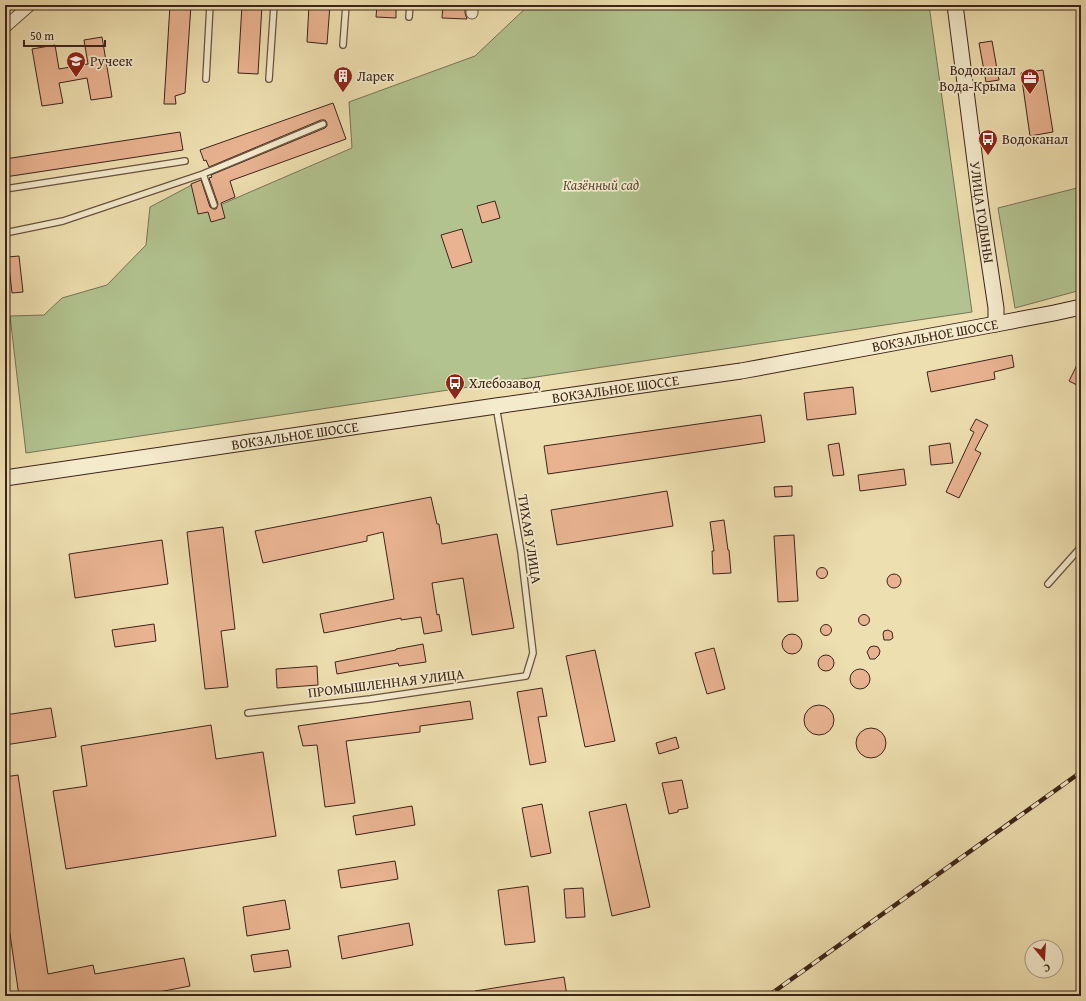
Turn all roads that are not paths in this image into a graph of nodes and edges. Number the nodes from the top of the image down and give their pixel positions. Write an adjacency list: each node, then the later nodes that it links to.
1 (30, 5): 8 (street)
2 (210, 5): 10 (lane)
3 (274, 5): 11 (lane)
4 (346, 5): 9 (lane)
5 (410, 5): 7 (lane)
6 (955, 5): 19 (main road, УЛИЦА ГОДЫНЫ)
7 (409, 17)
8 (5, 27)
9 (343, 45)
10 (206, 79)
11 (269, 79)
12 (323, 124): 14 (lane)
13 (185, 161): 15 (lane)
14 (203, 174): 16 (lane); 17 (lane)
15 (5, 189)
16 (214, 205)
17 (5, 233)
18 (1081, 307): 19 (main road, ВОКЗАЛЬНОЕ ШОССЕ)
19 (996, 324): 20 (main road, ВОКЗАЛЬНОЕ ШОССЕ)
20 (496, 406): 21 (main road, ВОКЗАЛЬНОЕ ШОССЕ); 24 (lane, ТИХАЯ УЛИЦА)
21 (5, 477)
22 (1081, 546): 23 (lane)
23 (1048, 584)
24 (526, 676): 25 (lane, ПРОМЫШЛЕННАЯ УЛИЦА)
25 (248, 713)

